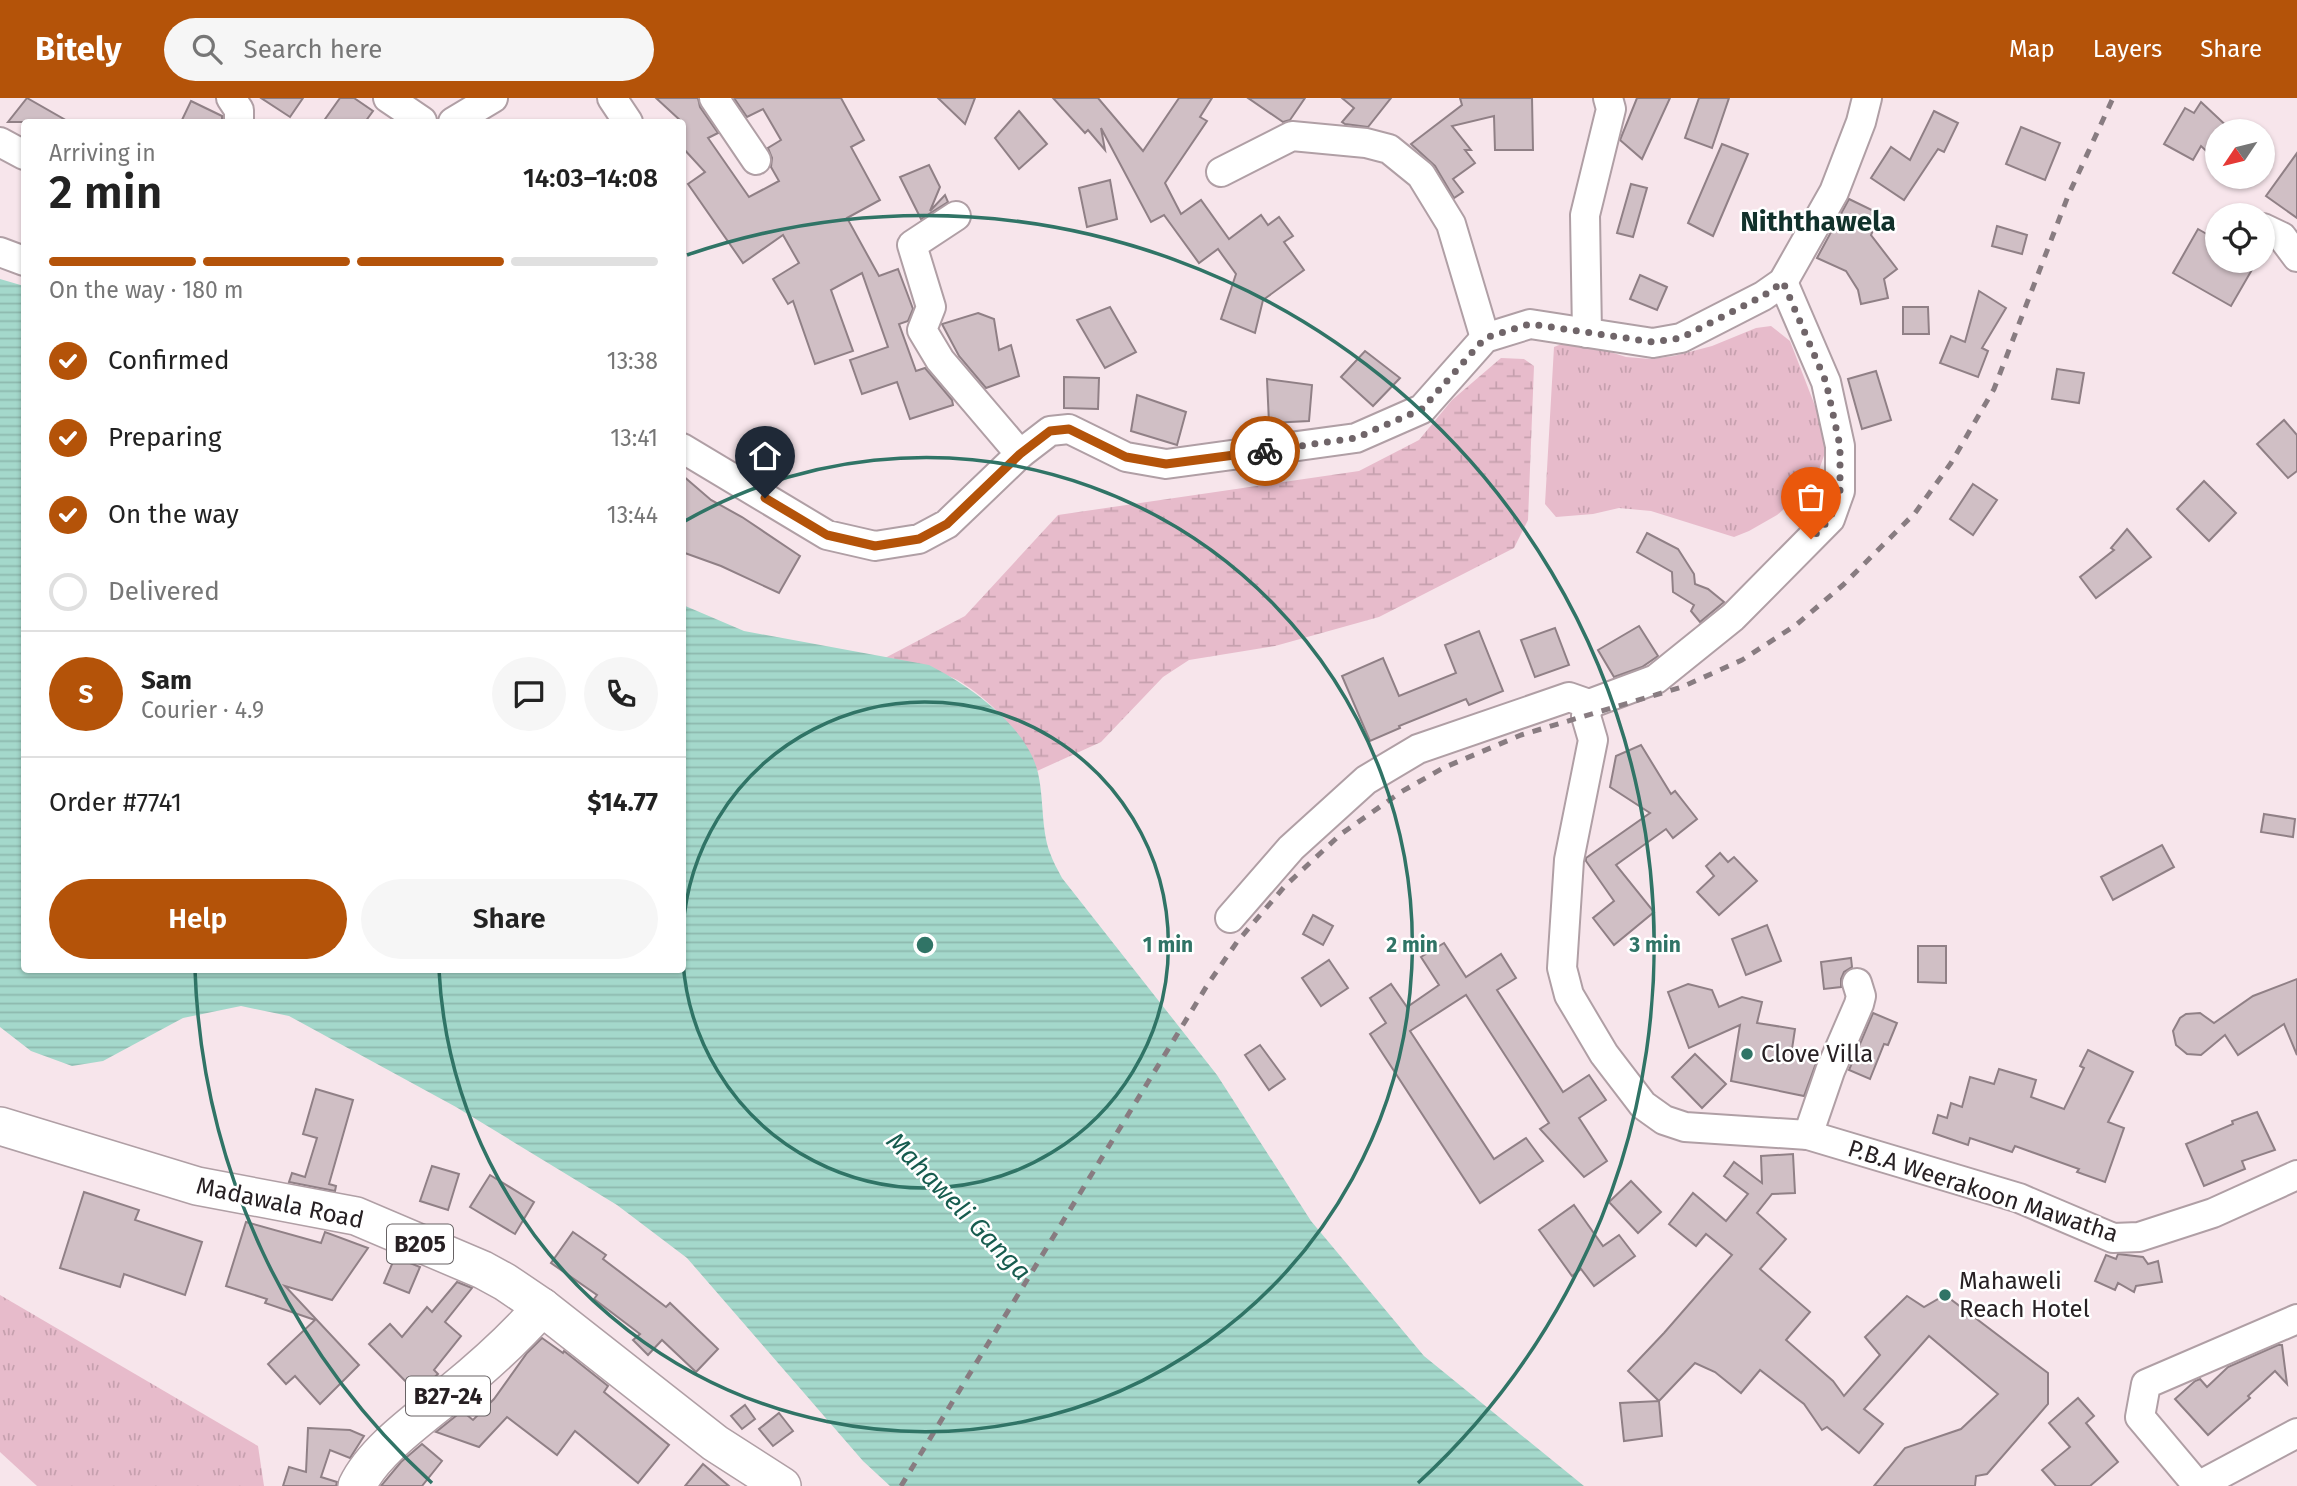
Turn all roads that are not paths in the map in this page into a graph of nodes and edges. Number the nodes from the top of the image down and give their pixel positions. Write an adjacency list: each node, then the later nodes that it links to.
1 (231, 98): 8 (street)
2 (388, 98): 9 (street)
3 (493, 98): 10 (street)
4 (612, 98): 11 (street)
5 (714, 98): 14 (street)
6 (1608, 98): 22 (street)
7 (1867, 98): 21 (street)
8 (239, 119)
9 (430, 119)
10 (443, 119)
11 (626, 119)
12 (0, 142): 13 (street)
13 (21, 153)
14 (756, 160)
15 (1221, 172): 23 (street)
16 (956, 216): 25 (street)
17 (2275, 234): 19 (street)
18 (0, 252): 20 (street)
19 (2297, 257)
20 (21, 260)
21 (1783, 282): 22 (street); 26 (street)
22 (1587, 333): 23 (street)
23 (1485, 338): 25 (street)
24 (686, 450): 25 (street)
25 (1020, 454)
26 (1589, 704): 27 (street); 30 (street, P.B.A Weerakoon Mawatha)
27 (1230, 918)
28 (1857, 983): 30 (street)
29 (0, 1126): 32 (main road, Madawala Road / B205)
30 (1808, 1135): 31 (street, P.B.A Weerakoon Mawatha)
31 (2297, 1175)
32 (542, 1307): 35 (main road, B27-24); 36 (main road, Madawala Road / B205)
33 (2297, 1319): 37 (street)
34 (2297, 1433): 37 (street)
35 (356, 1486)
36 (782, 1486)
37 (2198, 1486)

